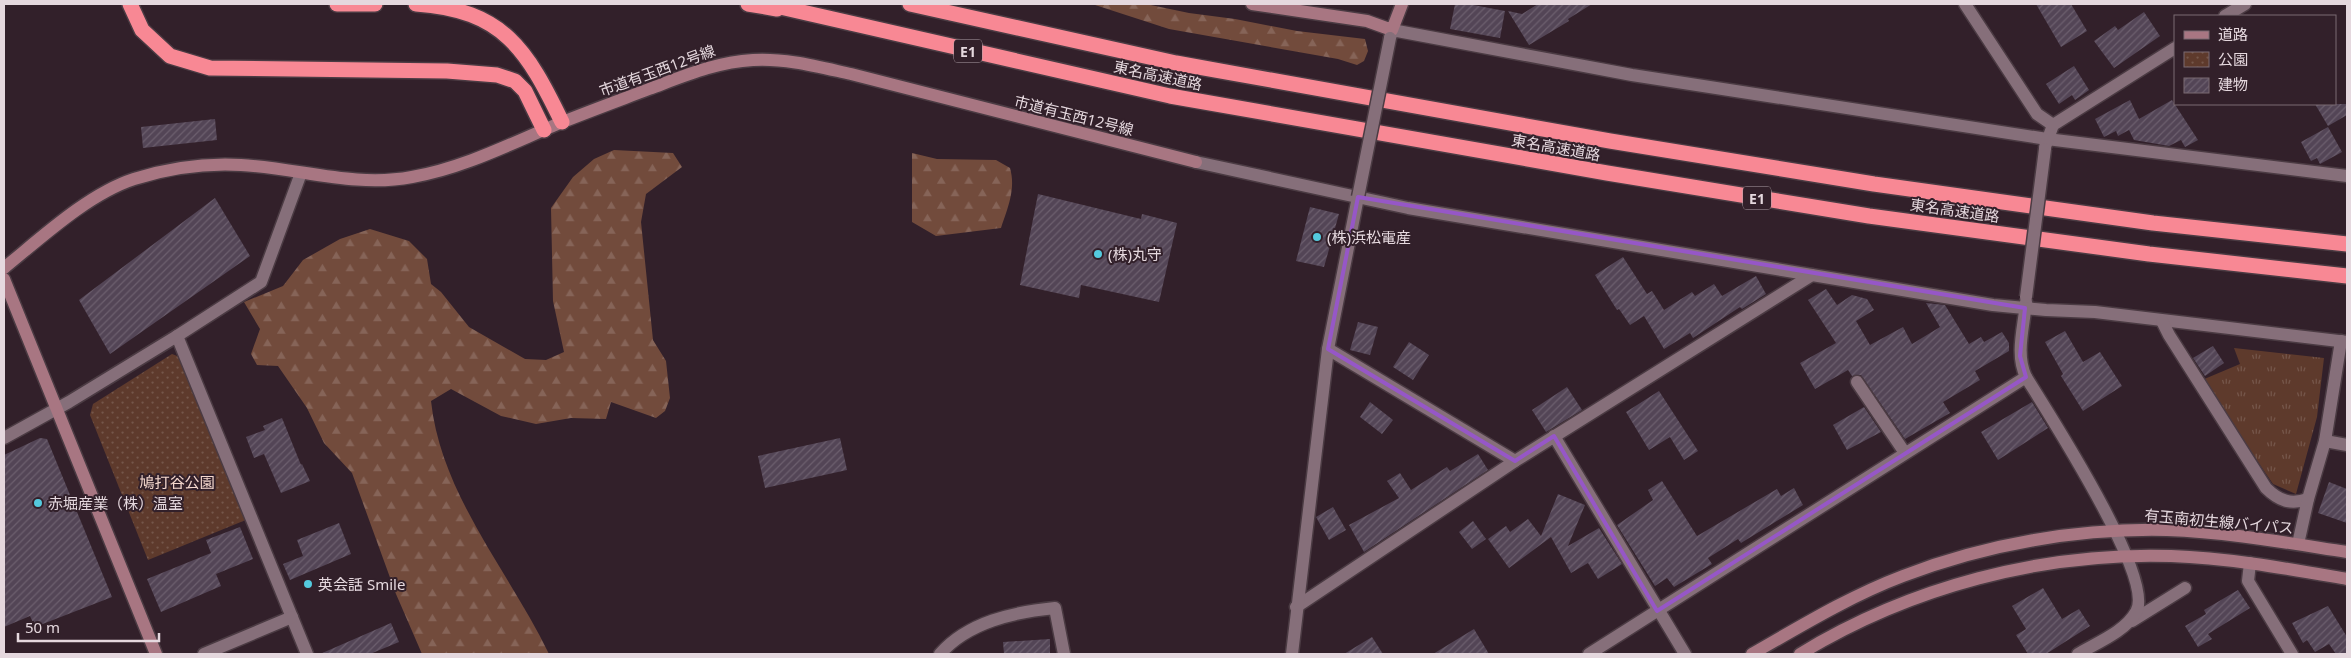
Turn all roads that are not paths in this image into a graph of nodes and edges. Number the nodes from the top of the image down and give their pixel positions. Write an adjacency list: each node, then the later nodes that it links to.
1 (130, 4): 18 (highway)
2 (337, 4): 3 (highway)
3 (375, 4)
4 (416, 4): 16 (highway)
5 (748, 4): 13 (highway)
6 (767, 4): 13 (highway, 東名高速道路 / E1)
7 (910, 4): 23 (highway, 東名高速道路 / E1)
8 (1252, 4): 14 (street)
9 (1402, 4): 14 (street)
10 (1966, 4): 17 (street)
11 (2245, 4): 12 (street)
12 (2227, 15)
13 (820, 17): 26 (highway, 東名高速道路 / E1)
14 (1391, 34): 19 (street); 22 (street, bridge)
15 (2174, 49): 17 (street)
16 (562, 122): 18 (street, 市道有玉西12号線); 22 (street, 市道有玉西12号線)
17 (2053, 125): 19 (street)
18 (544, 130): 20 (street, 市道有玉西12号線)
19 (2046, 144): 21 (street); 28 (street, bridge)
20 (301, 173): 24 (street, 市道有玉西12号線); 30 (street)
21 (2347, 176)
22 (1358, 197): 25 (street); 32 (street)
23 (2347, 244)
24 (4, 268)
25 (1812, 275): 28 (street); 36 (street)
26 (2347, 276)
27 (4, 279): 35 (street)
28 (2026, 302): 29 (street); 33 (street)
29 (2162, 320): 31 (street); 42 (street)
30 (177, 336): 35 (street); 52 (street)
31 (2344, 341): 38 (street)
32 (1328, 349): 41 (street); 50 (street)
33 (2026, 377): 40 (street); 43 (street)
34 (1857, 382): 40 (street)
35 (57, 409): 37 (street); 54 (street)
36 (1554, 436): 41 (street); 51 (street)
37 (4, 438)
38 (2325, 441): 39 (street); 42 (street)
39 (2347, 445)
40 (1904, 453): 51 (street)
41 (1515, 461): 50 (street)
42 (2308, 499): 44 (street)
43 (2114, 531): 44 (street, 有玉南初生線バイパス); 46 (street); 62 (street, 有玉南初生線バイパス)
44 (2298, 544): 45 (street, 有玉南初生線バイパス)
45 (2347, 552)
46 (2126, 556): 47 (street); 53 (street); 63 (street)
47 (2250, 564): 48 (street); 65 (street)
48 (2347, 579)
49 (2185, 588): 53 (street)
50 (1296, 607): 59 (street)
51 (1657, 611): 60 (street); 61 (street)
52 (292, 617): 55 (street); 56 (street)
53 (2123, 627): 64 (street)
54 (156, 654)
55 (204, 654)
56 (307, 654)
57 (940, 654): 58 (street)
58 (1064, 654)
59 (1292, 654)
60 (1589, 654)
61 (1685, 654)
62 (1752, 654)
63 (1800, 654)
64 (2078, 654)
65 (2292, 654)

